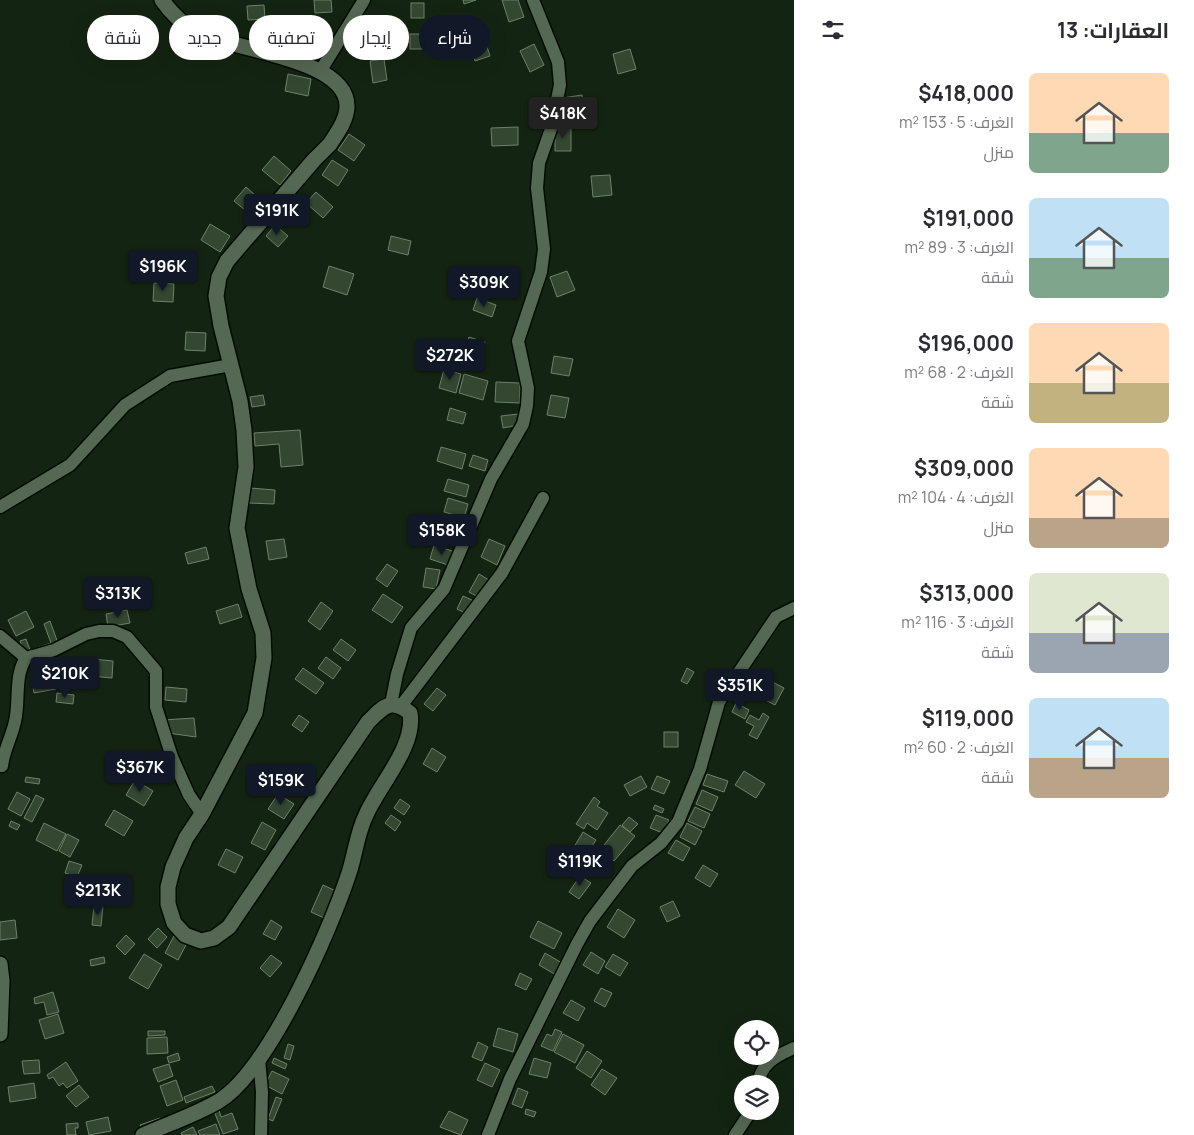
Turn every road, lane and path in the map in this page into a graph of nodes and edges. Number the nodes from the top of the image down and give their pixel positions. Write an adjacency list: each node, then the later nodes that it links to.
1 (162, 0): 4 (street)
2 (364, 0): 4 (street)
3 (533, 0): 11 (street)
4 (321, 70): 5 (street)
5 (231, 365): 7 (street); 13 (street)
6 (543, 498): 11 (street)
7 (0, 507)
8 (794, 608): 22 (street)
9 (0, 636): 10 (street)
10 (26, 658): 12 (street); 13 (street)
11 (396, 705): 13 (street); 17 (street)
12 (2, 766)
13 (202, 814)
14 (0, 964): 15 (street)
15 (0, 1034)
16 (794, 1048): 18 (street)
17 (259, 1059): 20 (street); 21 (street)
18 (760, 1075)
19 (745, 1120): 23 (street)
20 (142, 1135)
21 (261, 1135)
22 (488, 1135)
23 (735, 1135)

